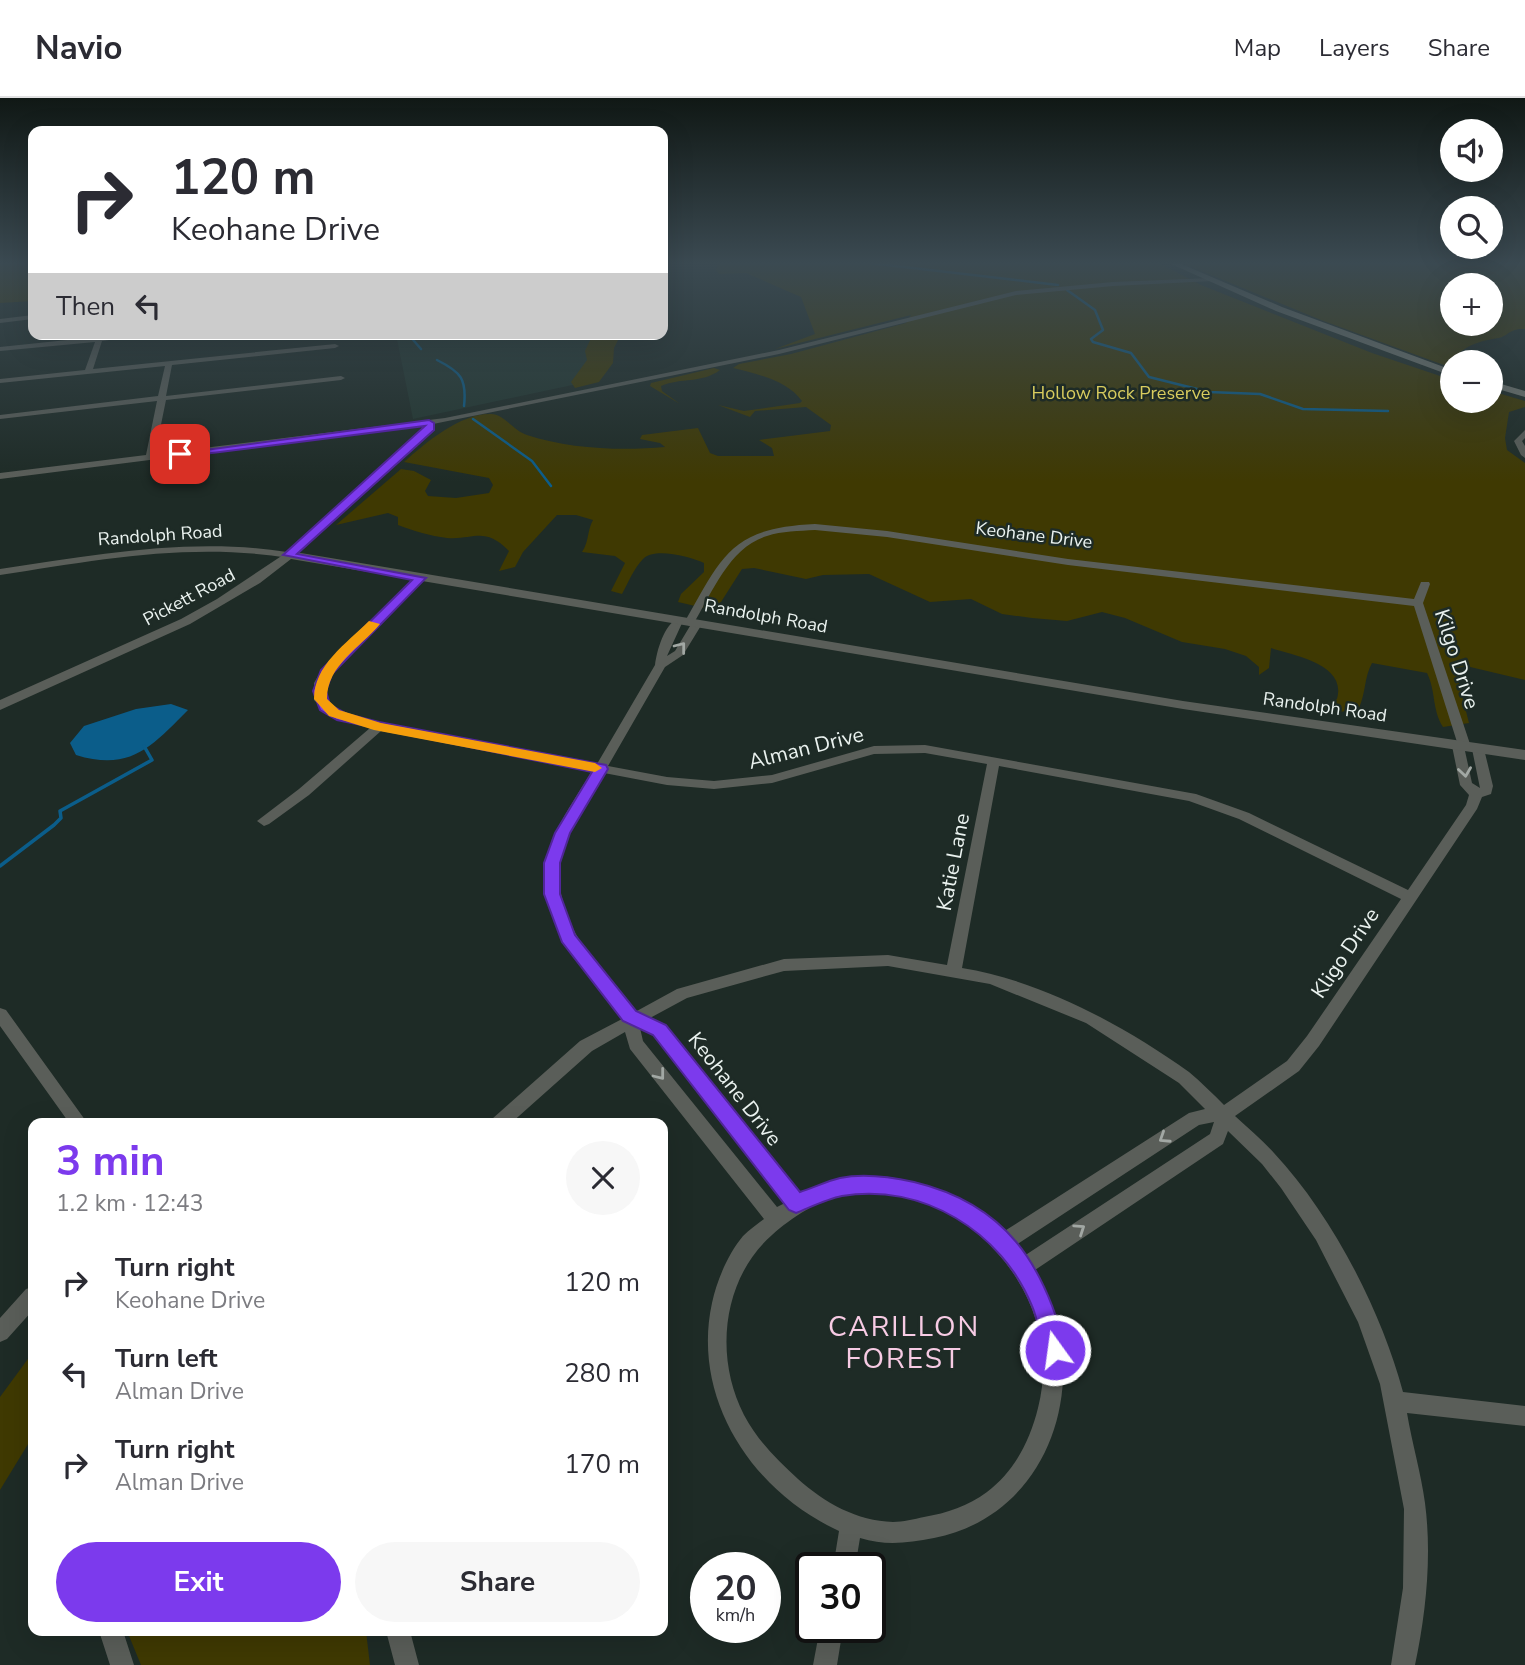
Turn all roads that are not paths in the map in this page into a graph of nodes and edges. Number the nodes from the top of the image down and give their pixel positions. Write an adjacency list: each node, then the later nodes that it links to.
1 (843, 336): 16 (street)
2 (1349, 336): 8 (main road)
3 (75, 340): 6 (street)
4 (99, 340): 9 (street)
5 (335, 346): 7 (street)
6 (0, 349)
7 (169, 363): 9 (street); 14 (street)
8 (1440, 369)
9 (88, 372): 11 (street)
10 (341, 378): 14 (street)
11 (0, 381)
12 (1503, 388): 13 (main road)
13 (1525, 394)
14 (162, 399): 15 (street); 19 (street)
15 (0, 416)
16 (429, 423): 19 (street); 21 (street, Pickett Road)
17 (1525, 433): 18 (street)
18 (1525, 455)
19 (150, 458): 20 (street)
20 (0, 476)
21 (289, 555): 22 (street, Randolph Road); 23 (street, Randolph Road); 28 (street, Pickett Road)
22 (0, 572)
23 (421, 578): 26 (street, Randolph Road); 29 (street, Alman Drive)
24 (1425, 584): 25 (street, Kilgo Drive)
25 (1418, 603): 26 (street, Keohane Drive); 30 (street, Kilgo Drive)
26 (688, 622): 27 (street, Keohane Drive); 27 (street, Keohane Drive, one-way to 26); 30 (street, Randolph Road)
27 (661, 665): 33 (street, Keohane Drive)
28 (0, 706)
29 (379, 727): 33 (street, Alman Drive); 35 (street)
30 (1467, 747): 31 (street, Randolph Road); 34 (street, one-way to 34); 34 (street, Kligo Drive)
31 (1525, 755)
32 (994, 762): 33 (street, Alman Drive); 36 (street, Alman Drive); 37 (street, Katie Lane)
33 (601, 769): 39 (street, Keohane Drive)
34 (1476, 794): 36 (street, Kligo Drive)
35 (264, 821)
36 (1409, 897): 40 (street, Kligo Drive)
37 (954, 970): 39 (street); 40 (street)
38 (0, 1014): 41 (street)
39 (629, 1016): 42 (street); 43 (street, Keohane Drive); 44 (street, Keohane Drive, one-way to 44)
40 (1226, 1113): 45 (street, Kligo Drive, one-way to 45); 46 (street, Kligo Drive, one-way to 40); 49 (street)
41 (76, 1118)
42 (503, 1118)
43 (796, 1203): 44 (street); 45 (street)
44 (774, 1218): 51 (street)
45 (1003, 1242): 46 (street)
46 (1023, 1267): 51 (street)
47 (28, 1301): 48 (street)
48 (0, 1332)
49 (1394, 1401): 50 (street); 59 (street)
50 (1525, 1416)
51 (851, 1525): 52 (street)
52 (847, 1552)
53 (113, 1636): 56 (street)
54 (399, 1636): 57 (street)
55 (829, 1643): 58 (street)
56 (122, 1665)
57 (407, 1665)
58 (825, 1665)
59 (1403, 1665)

